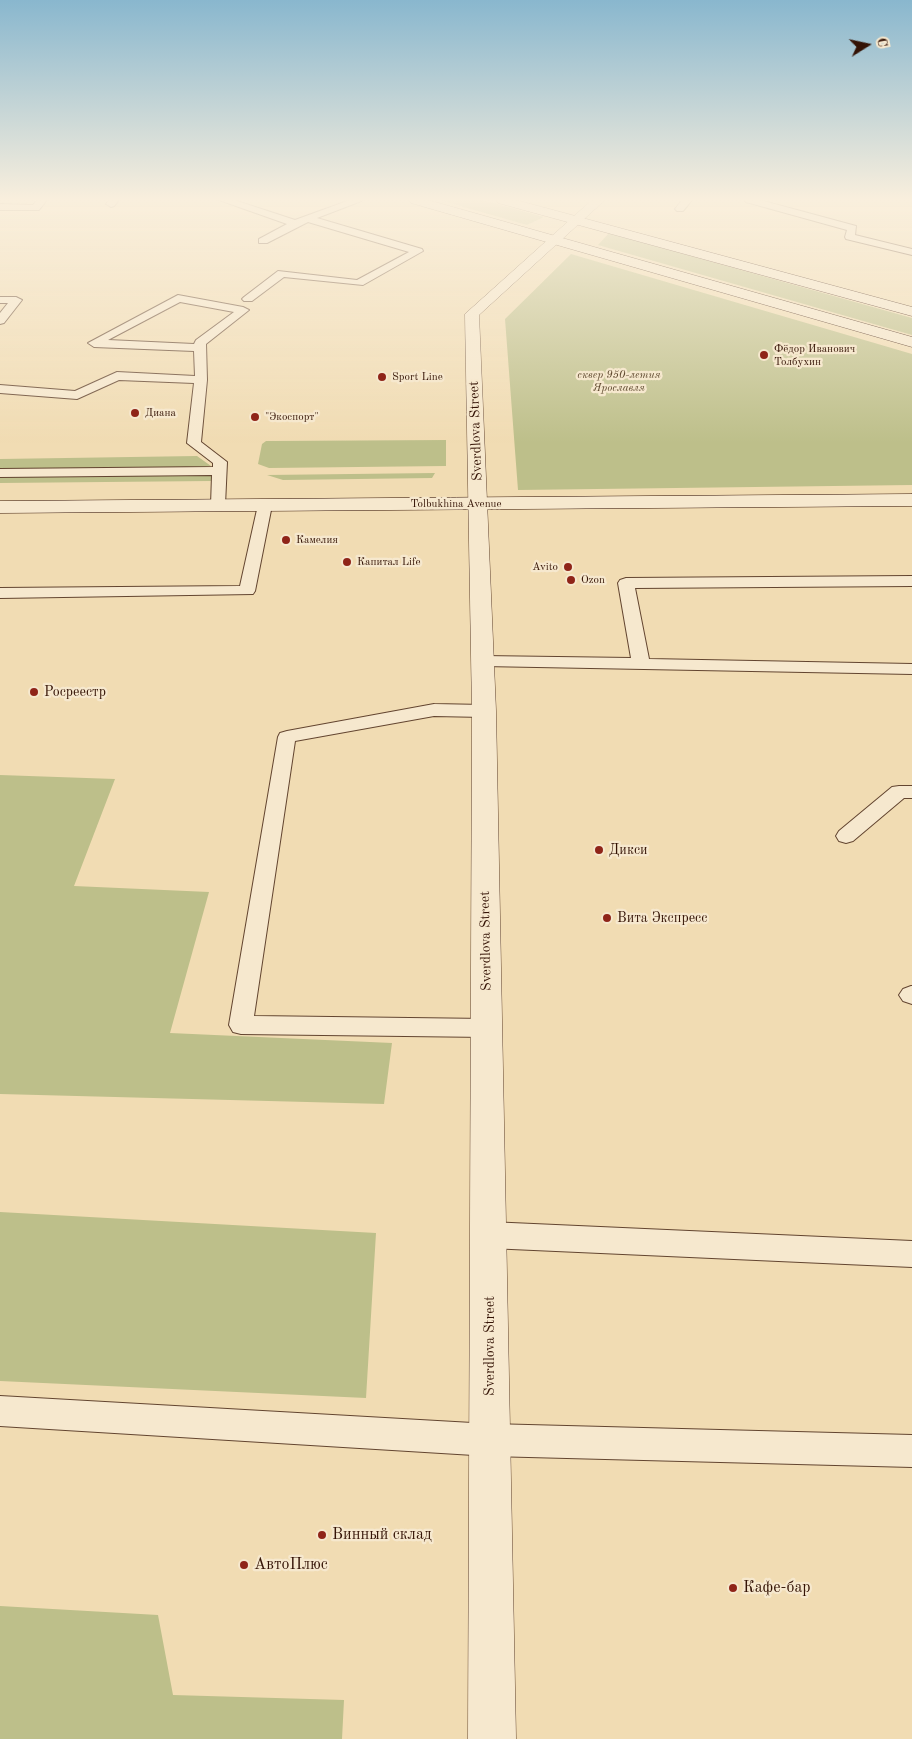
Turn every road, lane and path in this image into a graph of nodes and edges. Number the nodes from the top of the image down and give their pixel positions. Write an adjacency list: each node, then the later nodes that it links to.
1 (271, 281): 7 (lane)
2 (345, 281): 3 (lane)
3 (362, 281)
4 (508, 281): 18 (main road, Sverdlova Street)
5 (698, 281): 11 (main road)
6 (799, 281): 9 (main road)
7 (248, 299)
8 (0, 300): 10 (lane)
9 (912, 312)
10 (0, 321)
11 (912, 342)
12 (200, 348): 12 (lane); 13 (lane)
13 (201, 380): 14 (lane); 15 (lane)
14 (0, 389)
15 (220, 471): 16 (lane); 19 (lane)
16 (0, 472)
17 (912, 500): 18 (main road, Tolbukhina Avenue)
18 (478, 504): 20 (main road, Tolbukhina Avenue); 24 (main road, Sverdlova Street)
19 (218, 505): 20 (main road, Tolbukhina Avenue); 21 (main road, Tolbukhina Avenue)
20 (264, 505): 23 (lane)
21 (0, 507)
22 (912, 581): 25 (lane)
23 (0, 593)
24 (483, 661): 25 (lane); 27 (main road, Sverdlova Street)
25 (640, 664): 26 (lane)
26 (912, 669)
27 (484, 711): 30 (main road, Sverdlova Street); 30 (lane)
28 (912, 792): 29 (lane)
29 (846, 836)
30 (488, 1028): 31 (main road, Sverdlova Street)
31 (489, 1235): 32 (lane); 34 (main road, Sverdlova Street)
32 (912, 1254)
33 (0, 1411): 34 (lane)
34 (490, 1440): 35 (lane); 36 (main road, Sverdlova Street)
35 (912, 1452)
36 (492, 1739)

